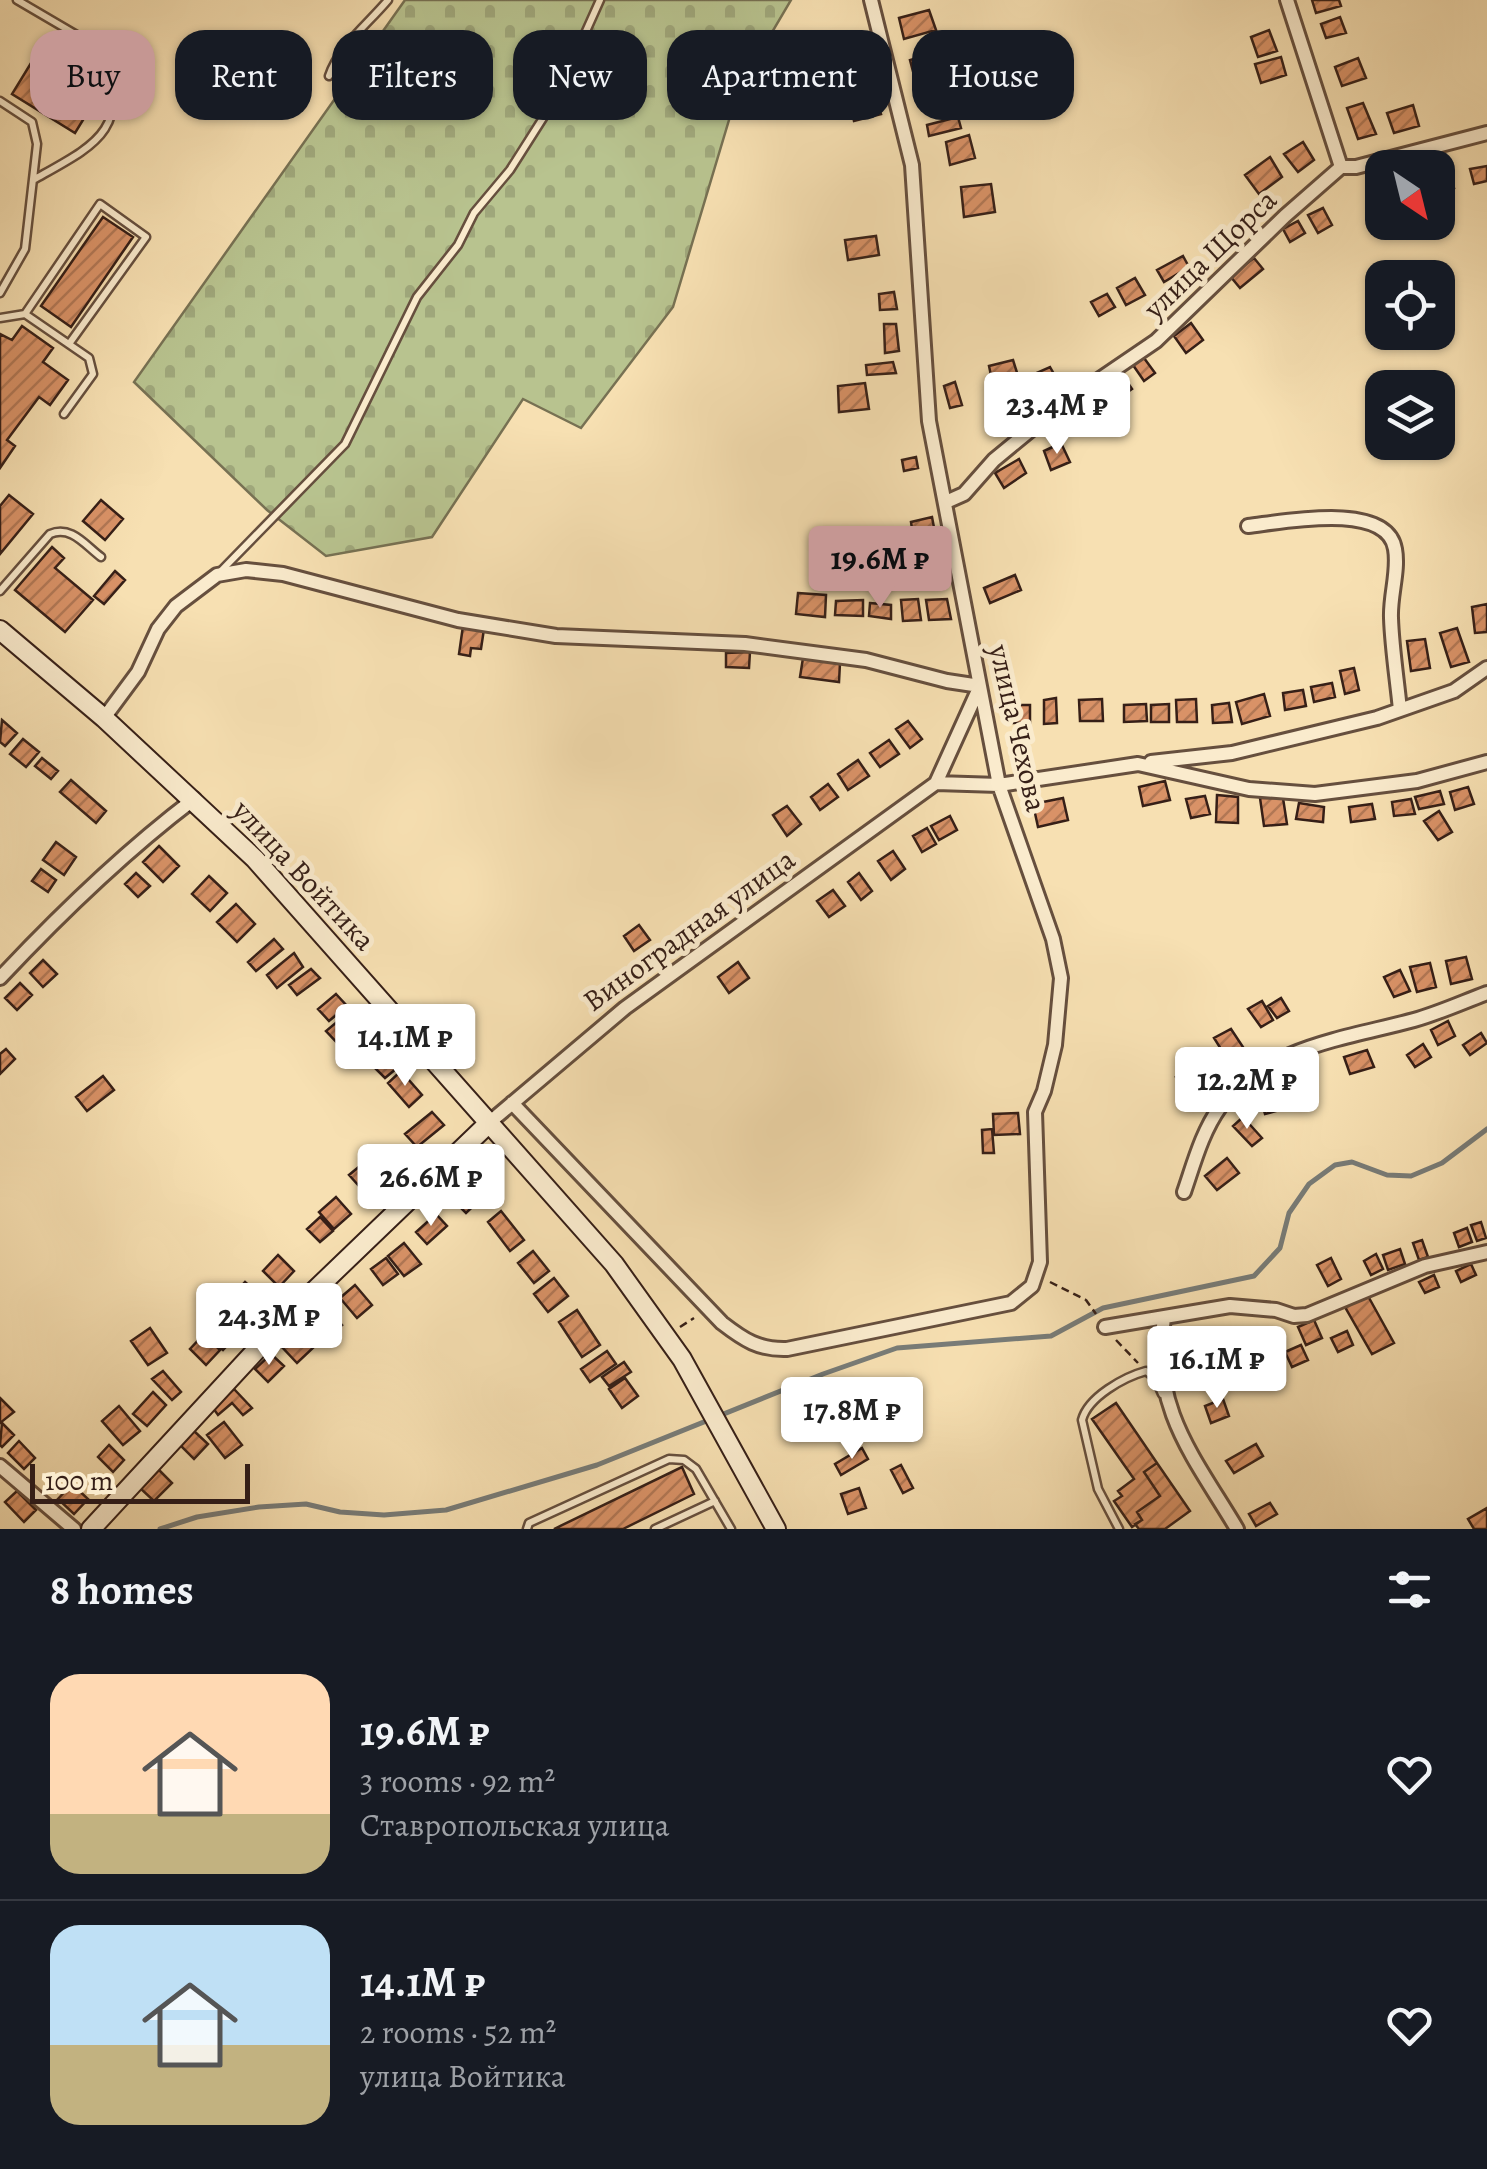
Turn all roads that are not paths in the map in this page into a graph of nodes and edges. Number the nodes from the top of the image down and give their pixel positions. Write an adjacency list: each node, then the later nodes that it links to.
1 (17, 0): 10 (lane)
2 (388, 0): 6 (lane)
3 (600, 0): 19 (lane)
4 (871, 0): 16 (street, улица Чехова)
5 (1287, 0): 9 (street)
6 (328, 76)
7 (0, 101): 10 (lane)
8 (1487, 133): 9 (street)
9 (1341, 167): 16 (street, улица Щорса)
10 (34, 180): 11 (lane)
11 (0, 292)
12 (24, 314): 13 (lane); 14 (lane); 14 (lane)
13 (0, 318)
14 (69, 344): 15 (lane)
15 (64, 414)
16 (946, 502): 23 (street, улица Чехова)
17 (1248, 526): 24 (street)
18 (101, 557): 20 (lane)
19 (217, 576): 23 (street); 25 (street)
20 (0, 590)
21 (0, 630): 25 (main road, улица Войтика)
22 (1487, 668): 24 (street)
23 (980, 686): 28 (street); 29 (street, улица Чехова)
24 (1400, 710): 27 (street)
25 (104, 718): 30 (main road, улица Войтика)
26 (1487, 762): 27 (street)
27 (1138, 764): 29 (street)
28 (936, 783): 29 (street); 33 (street, Виноградная улица)
29 (999, 785): 33 (street, улица Чехова)
30 (194, 799): 31 (street); 34 (main road, улица Войтика)
31 (0, 978)
32 (1487, 993): 35 (street)
33 (512, 1103): 34 (street, Виноградная улица)
34 (490, 1122): 43 (main road, Виноградная улица); 47 (main road, улица Войтика)
35 (1184, 1192)
36 (1487, 1252): 37 (street)
37 (1164, 1318): 38 (street); 39 (street)
38 (1105, 1327)
39 (1166, 1402): 48 (lane); 49 (street)
40 (0, 1466): 42 (street)
41 (715, 1501): 44 (lane); 45 (lane); 46 (lane)
42 (74, 1529)
43 (91, 1529)
44 (527, 1529)
45 (655, 1529)
46 (732, 1529)
47 (776, 1529)
48 (1119, 1529)
49 (1237, 1529)

